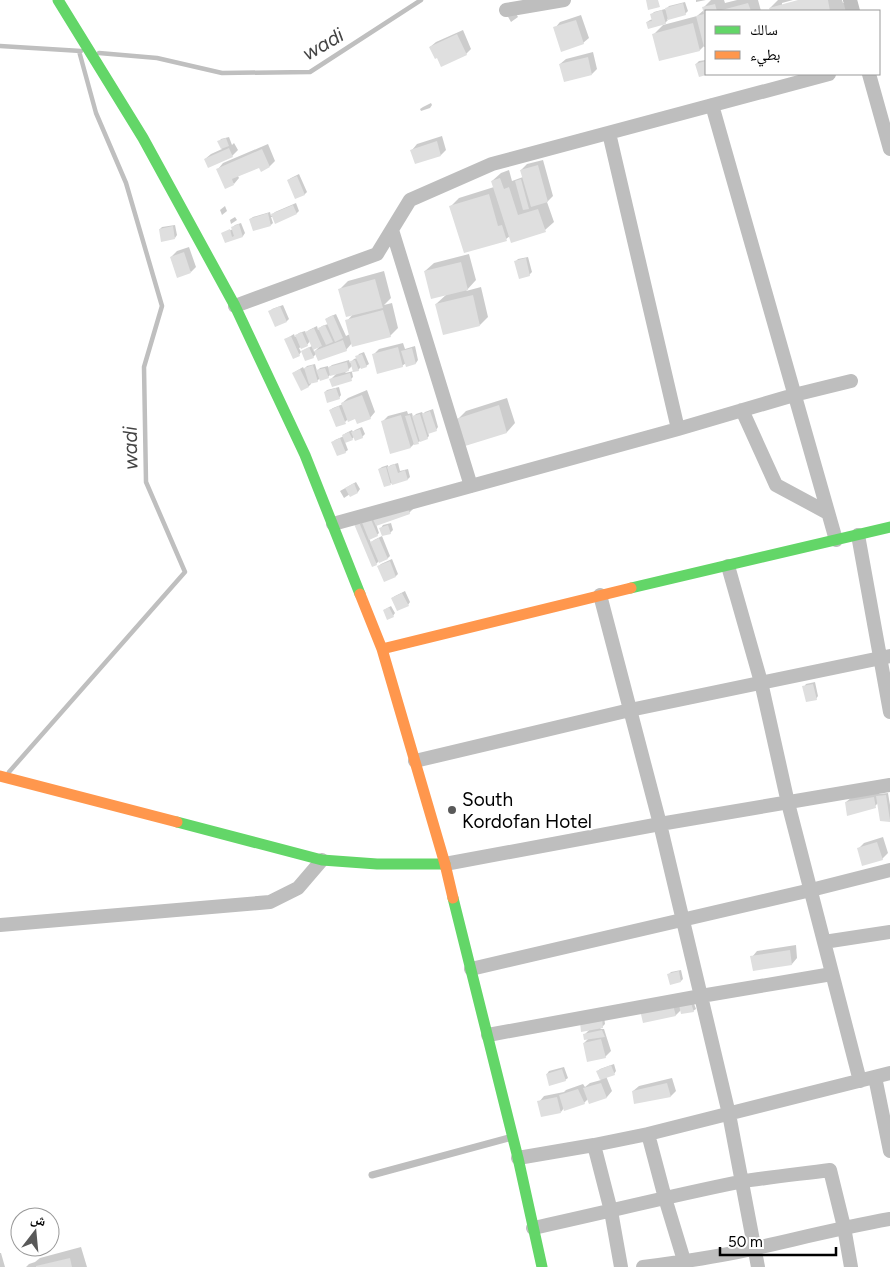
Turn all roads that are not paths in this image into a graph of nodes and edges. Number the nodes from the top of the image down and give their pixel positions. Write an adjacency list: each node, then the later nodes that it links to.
1 (58, 0): 10 (main road)
2 (562, 0): 3 (street)
3 (506, 10)
4 (825, 75): 6 (street)
5 (868, 75): 8 (street)
6 (712, 105): 7 (street); 12 (street)
7 (609, 133): 9 (street); 14 (street)
8 (890, 149)
9 (392, 230): 10 (street); 15 (street)
10 (235, 306): 17 (main road)
11 (851, 380): 12 (street)
12 (794, 394): 13 (street); 16 (street)
13 (742, 410): 14 (street); 16 (street)
14 (678, 429): 15 (street)
15 (471, 486): 17 (street)
16 (828, 513): 20 (street)
17 (333, 524): 23 (main road)
18 (890, 527): 19 (main road)
19 (858, 535): 20 (main road); 24 (street)
20 (836, 540): 21 (main road)
21 (728, 566): 22 (main road); 25 (street)
22 (600, 595): 23 (main road); 26 (street)
23 (382, 649): 28 (main road)
24 (885, 657): 25 (street); 27 (street)
25 (761, 682): 26 (street); 31 (street)
26 (630, 710): 28 (street); 32 (street)
27 (890, 712)
28 (415, 761): 34 (main road)
29 (0, 776): 33 (main road)
30 (890, 785): 31 (street)
31 (788, 803): 32 (street); 36 (street)
32 (660, 824): 34 (street); 37 (street)
33 (322, 860): 34 (main road); 38 (street)
34 (445, 864): 41 (main road)
35 (890, 870): 36 (street)
36 (811, 890): 37 (street); 40 (street)
37 (683, 920): 41 (street); 43 (street)
38 (0, 926)
39 (890, 932): 40 (street)
40 (824, 942): 42 (street)
41 (471, 969): 44 (main road)
42 (832, 974): 43 (street); 47 (street)
43 (701, 996): 44 (street); 48 (street)
44 (488, 1035): 50 (main road)
45 (890, 1073): 46 (street)
46 (875, 1077): 47 (street); 52 (street)
47 (860, 1081): 48 (street)
48 (729, 1114): 49 (street); 55 (street)
49 (648, 1134): 51 (street); 56 (street)
50 (513, 1137): 53 (main road); 54 (lane)
51 (594, 1145): 53 (street); 57 (street)
52 (890, 1151)
53 (518, 1158): 60 (main road)
54 (372, 1174)
55 (742, 1182): 56 (street); 59 (street); 61 (street)
56 (665, 1198): 57 (street); 62 (street)
57 (611, 1211): 60 (street); 64 (street)
58 (890, 1218): 59 (street)
59 (844, 1227): 61 (street); 67 (street)
60 (533, 1228): 63 (main road)
61 (754, 1249): 62 (street); 66 (street)
62 (685, 1264): 65 (street)
63 (542, 1267)
64 (621, 1267)
65 (643, 1267)
66 (758, 1267)
67 (851, 1267)

